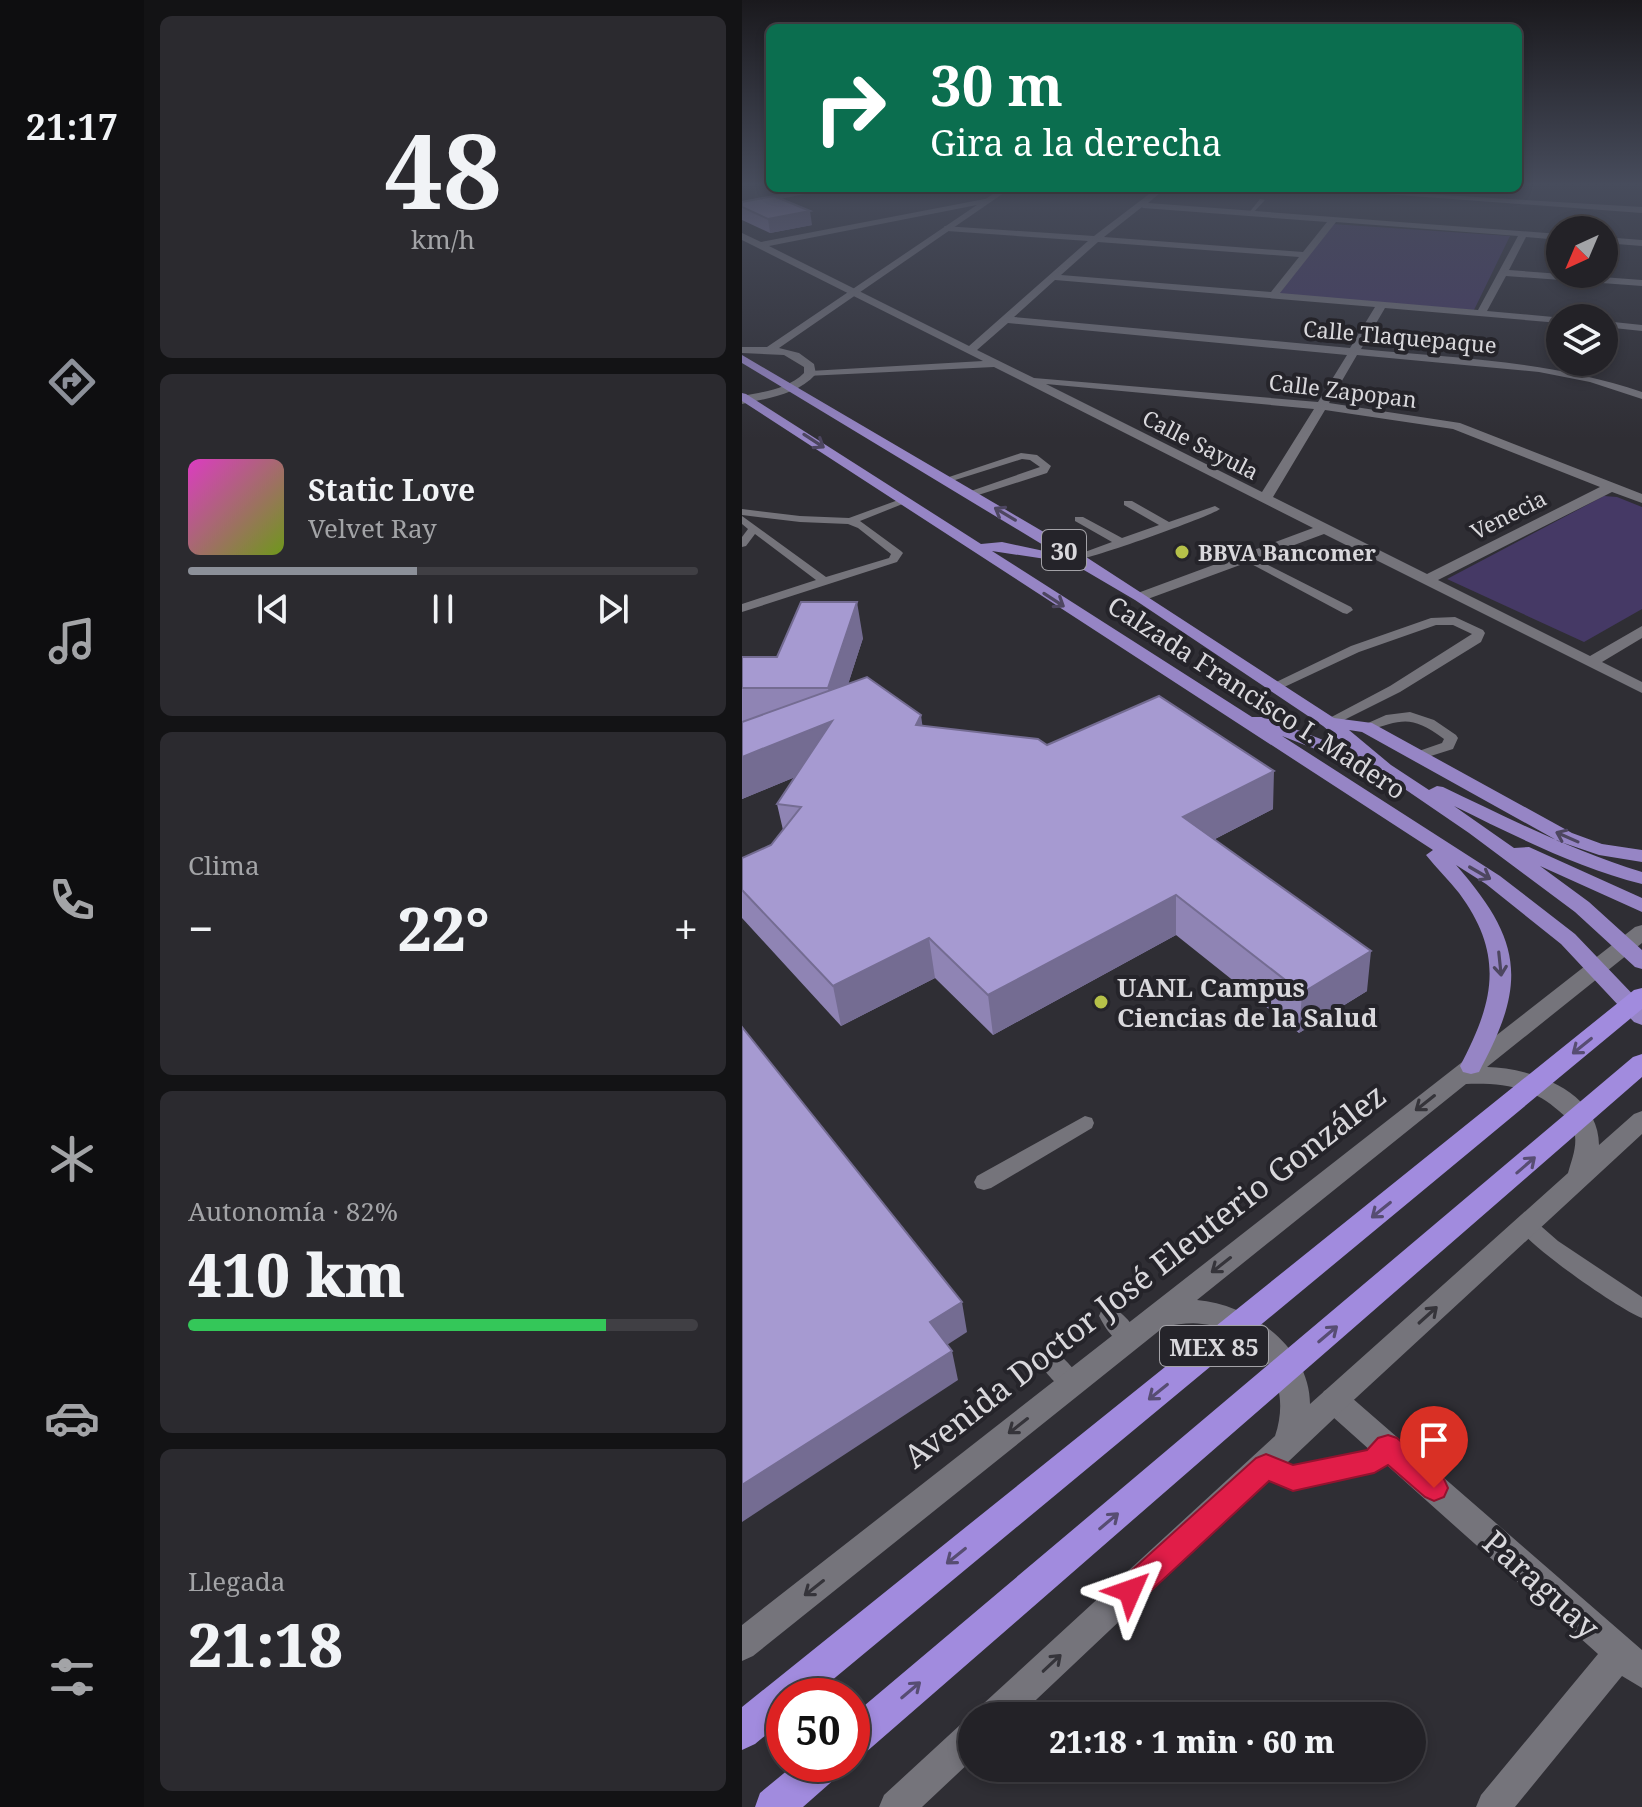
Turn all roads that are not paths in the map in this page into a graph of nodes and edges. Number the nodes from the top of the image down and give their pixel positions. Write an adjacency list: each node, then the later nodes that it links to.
1 (809, 270): 8 (street, Calle Sayula)
2 (885, 270): 8 (street)
3 (1061, 270): 6 (street)
4 (1293, 270): 9 (street)
5 (1504, 273): 7 (street); 11 (street)
6 (1053, 277): 9 (street); 13 (street)
7 (1642, 283)
8 (852, 293): 17 (street); 18 (street, Calle Sayula)
9 (1274, 295): 10 (street)
10 (1382, 305): 11 (street); 19 (street)
11 (1481, 313): 12 (street)
12 (1546, 319)
13 (1008, 320): 18 (street); 19 (street, Calle Tlaquepaque)
14 (1618, 325): 15 (street)
15 (1642, 328)
16 (742, 350): 17 (street)
17 (769, 350): 22 (street)
18 (970, 351): 21 (street, Calle Sayula)
19 (1356, 352): 25 (street, Calle Tlaquepaque); 27 (street)
20 (742, 358): 24 (main road, Calzada Francisco I. Madero / 30)
21 (997, 364): 22 (street); 23 (street, Calle Sayula)
22 (810, 374): 24 (street)
23 (1026, 378): 27 (street, Calle Zapopan); 31 (street, Calle Sayula)
24 (792, 388): 26 (street); 28 (main road, Calzada Francisco I. Madero / 30)
25 (1642, 396)
26 (744, 399): 33 (main road, Calzada Francisco I. Madero / 30, one-way to 33)
27 (1323, 406): 29 (street, Calle Zapopan); 31 (street)
28 (948, 479): 30 (main road, Calzada Francisco I. Madero / 30); 30 (lane)
29 (1611, 487): 32 (street, Calle Zapopan); 48 (street, Venecia)
30 (972, 494): 47 (main road, Calzada Francisco I. Madero / 30, one-way to 30)
31 (1265, 499): 42 (street, Calle Sayula)
32 (1642, 499)
33 (905, 501): 39 (lane); 45 (main road, Calzada Francisco I. Madero / 30)
34 (1128, 503): 40 (lane)
35 (1215, 509): 40 (lane)
36 (742, 512): 39 (lane)
37 (742, 519): 41 (lane)
38 (1079, 519): 43 (lane)
39 (850, 521): 49 (lane)
40 (1169, 526): 43 (lane)
41 (754, 529): 44 (lane); 49 (lane)
42 (1323, 529): 46 (street); 48 (street, Calle Sayula)
43 (1122, 543): 47 (lane)
44 (742, 544)
45 (976, 549): 47 (main road); 57 (main road, Calzada Francisco I. Madero / 30, one-way to 57)
46 (1246, 557): 50 (street); 52 (lane)
47 (1078, 558): 50 (main road, Calzada Francisco I. Madero / 30)
48 (1425, 581): 54 (street, Calle Sayula)
49 (825, 582): 51 (lane)
50 (1140, 597): 55 (main road, Calzada Francisco I. Madero / 30)
51 (742, 608)
52 (1347, 610)
53 (1642, 631): 54 (street)
54 (1591, 662): 56 (street, Calle Sayula)
55 (1275, 686): 58 (main road, Calzada Francisco I. Madero / 30); 58 (lane)
56 (1642, 688)
57 (1224, 709): 61 (main road); 63 (main road, Calzada Francisco I. Madero / 30)
58 (1329, 722): 59 (main road); 61 (main road, Calzada Francisco I. Madero / 30)
59 (1366, 727): 60 (main road); 60 (lane)
60 (1418, 756): 64 (main road, one-way to 60)
61 (1385, 769): 62 (main road, Calzada Francisco I. Madero / 30); 65 (main road)
62 (1476, 829): 66 (main road); 67 (main road, Calzada Francisco I. Madero / 30)
63 (1414, 831): 69 (main road, Calzada Francisco I. Madero / 30, one-way to 69); 73 (main road, one-way to 73)
64 (1642, 856)
65 (1642, 878)
66 (1642, 906)
67 (1634, 939): 68 (main road, Calzada Francisco I. Madero / 30); 69 (street, Avenida Doctor José Eleuterio González)
68 (1642, 962)
69 (1596, 968): 71 (main road, Calzada Francisco I. Madero / 30); 73 (street, Avenida Doctor José Eleuterio González)
70 (1642, 996): 90 (highway, MEX 85, one-way to 90)
71 (1642, 1017)
72 (1642, 1063): 93 (highway, MEX 85, one-way to 72)
73 (1465, 1071): 76 (street); 80 (street, Avenida Doctor José Eleuterio González, one-way to 80)
74 (1085, 1123): 77 (lane)
75 (1636, 1133): 76 (street)
76 (1578, 1179): 78 (street)
77 (984, 1182)
78 (1527, 1226): 79 (lane); 85 (street, one-way to 78)
79 (1642, 1309)
80 (1158, 1315): 82 (street, Avenida Doctor José Eleuterio González); 87 (street)
81 (1110, 1316): 82 (lane)
82 (1129, 1338): 84 (street, Avenida Doctor José Eleuterio González)
83 (1049, 1359): 84 (lane)
84 (1071, 1383): 88 (street, Avenida Doctor José Eleuterio González, one-way to 88)
85 (1334, 1400): 86 (street, Paraguay); 87 (street)
86 (1388, 1447): 87 (lane); 89 (street, Paraguay)
87 (1276, 1457): 91 (street, one-way to 87)
88 (742, 1645)
89 (1631, 1663): 99 (street)
90 (806, 1678)
91 (1010, 1702)
92 (766, 1711): 94 (highway, MEX 85)
93 (870, 1725)
94 (742, 1731)
95 (958, 1750): 98 (street)
96 (803, 1782): 97 (highway)
97 (774, 1807)
98 (896, 1807)
99 (1493, 1807)

